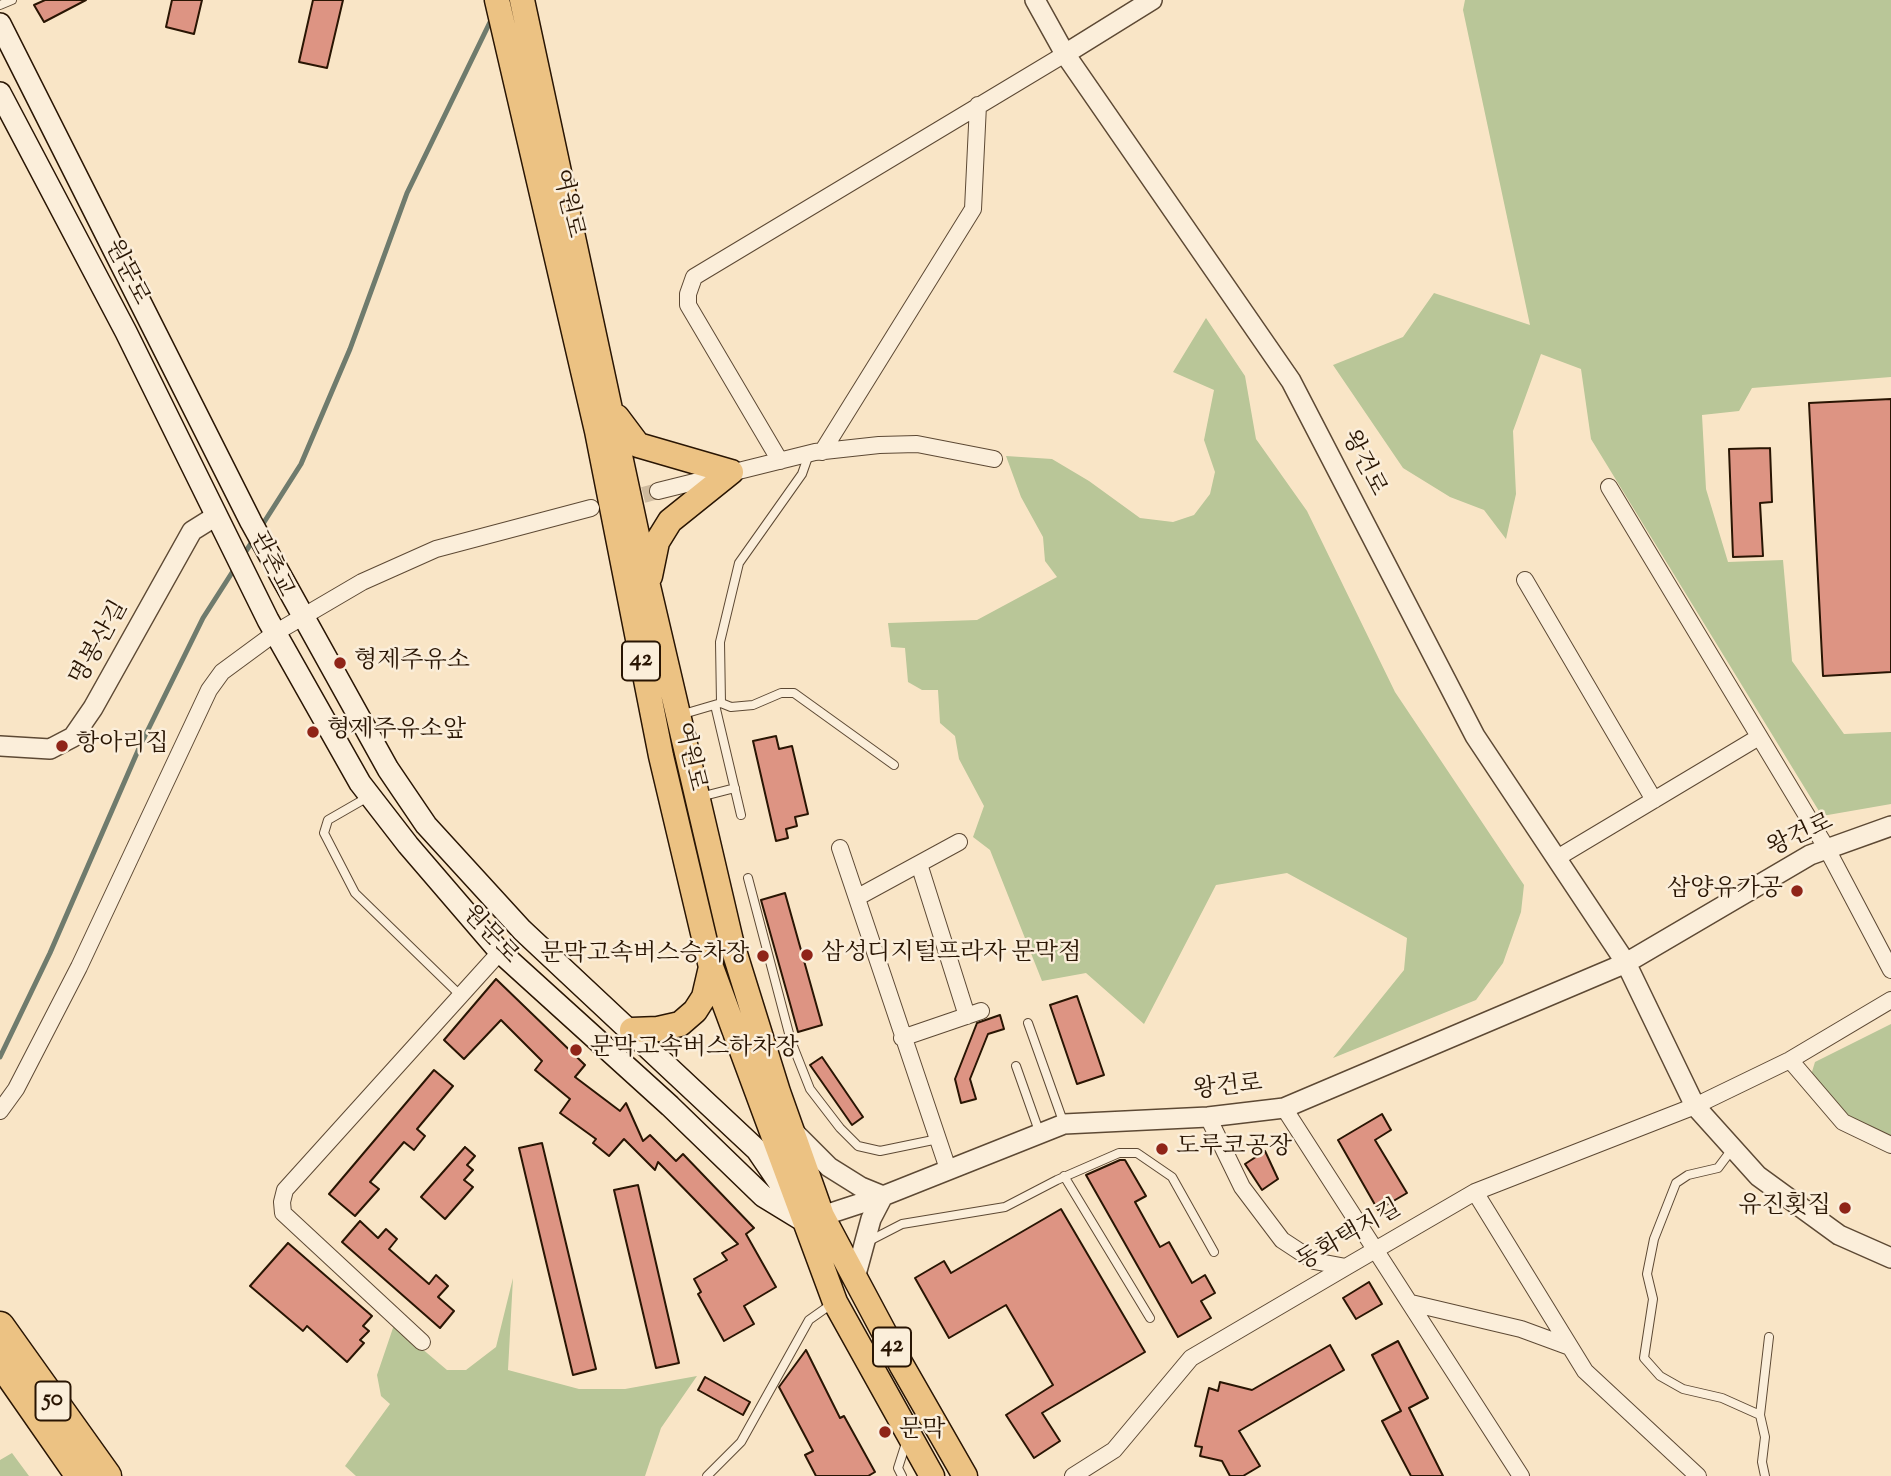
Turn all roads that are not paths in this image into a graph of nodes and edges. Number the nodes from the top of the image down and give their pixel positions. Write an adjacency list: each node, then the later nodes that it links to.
1 (12, 0): 6 (lane)
2 (497, 0): 46 (highway, 여원로 / 42)
3 (522, 0): 11 (highway, 여원로 / 42)
4 (1035, 0): 8 (street, 왕건로)
5 (1152, 0): 8 (street)
6 (0, 5)
7 (0, 24): 19 (main road, 원문로)
8 (1065, 54): 10 (street); 39 (street, 왕건로)
9 (0, 93): 20 (main road, 원문로)
10 (978, 105): 12 (street); 14 (street)
11 (612, 411): 15 (highway); 22 (highway, 여원로 / 42)
12 (815, 453): 13 (street); 14 (street); 25 (lane)
13 (994, 459)
14 (780, 461): 15 (street)
15 (731, 472): 17 (street); 22 (highway)
16 (1609, 487): 27 (street)
17 (658, 491)
18 (591, 508): 23 (street)
19 (246, 512): 20 (main road); 23 (main road, 관촌교)
20 (220, 525): 24 (main road, 관촌교); 28 (street, 명봉산길)
21 (1525, 580): 33 (street)
22 (648, 586): 26 (highway, 여원로 / 42)
23 (299, 611): 24 (street); 43 (main road, 원문로)
24 (271, 627): 31 (main road, 원문로); 57 (street)
25 (718, 704): 26 (lane); 29 (lane); 30 (lane)
26 (678, 716): 32 (highway, 여원로 / 42)
27 (1759, 737): 33 (street); 38 (street)
28 (0, 746)
29 (894, 765)
30 (735, 788): 32 (lane); 34 (lane)
31 (370, 795): 44 (main road, 원문로); 48 (lane)
32 (697, 798): 60 (highway, 여원로 / 42)
33 (1654, 800): 39 (street)
34 (741, 815)
35 (1891, 826): 38 (street, 왕건로)
36 (959, 842): 40 (street)
37 (840, 848): 42 (street)
38 (1827, 849): 45 (street, 왕건로); 47 (street)
39 (1557, 858): 45 (street, 왕건로)
40 (919, 864): 42 (street); 52 (street)
41 (748, 878): 62 (lane)
42 (858, 897): 52 (street)
43 (522, 930): 44 (main road); 51 (main road, 원문로)
44 (500, 952): 48 (street); 69 (main road, 원문로)
45 (1626, 963): 55 (street); 56 (street, 왕건로)
46 (710, 967): 51 (highway); 69 (highway, 여원로 / 42)
47 (1891, 970)
48 (460, 995): 81 (street)
49 (1891, 1000): 53 (street, 동화택지길)
50 (1028, 1023): 59 (lane)
51 (632, 1030): 69 (main road, 원문로)
52 (902, 1038): 62 (street)
53 (1790, 1060): 55 (street, 동화택지길); 63 (street)
54 (1016, 1066): 61 (lane)
55 (1695, 1106): 64 (street); 67 (street, 동화택지길)
56 (1284, 1108): 58 (street, 왕건로); 71 (street)
57 (0, 1111)
58 (1208, 1117): 59 (street, 왕건로); 74 (street)
59 (1064, 1124): 61 (street, 왕건로)
60 (791, 1128): 68 (street); 69 (highway, 여원로 / 42)
61 (1040, 1131): 65 (street, 왕건로)
62 (938, 1139): 65 (street)
63 (1891, 1145)
64 (1733, 1148): 73 (street); 84 (lane)
65 (948, 1169): 68 (street, 왕건로)
66 (1065, 1176): 70 (lane); 72 (lane); 78 (lane)
67 (1475, 1192): 71 (street, 동화택지길); 82 (street)
68 (883, 1196): 69 (street, 왕건로); 70 (street)
69 (815, 1220): 75 (highway, 여원로 / 42); 76 (highway, 여원로 / 42)
70 (863, 1244): 75 (street)
71 (1376, 1250): 74 (street, 동화택지길); 77 (street)
72 (1214, 1252)
73 (1891, 1258)
74 (1346, 1267): 92 (street, 동화택지길)
75 (855, 1278): 91 (highway, 여원로 / 42)
76 (835, 1302): 85 (highway, 여원로 / 42); 88 (lane)
77 (1411, 1303): 82 (street); 93 (street)
78 (1150, 1318)
79 (0, 1326): 87 (highway, 50)
80 (1769, 1337): 84 (lane)
81 (422, 1342)
82 (1570, 1347): 94 (street)
83 (0, 1362): 86 (highway, 50)
84 (1760, 1415): 95 (lane)
85 (908, 1436): 89 (lane); 90 (highway, 여원로 / 42)
86 (80, 1476)
87 (107, 1476)
88 (707, 1476)
89 (902, 1476)
90 (932, 1476)
91 (965, 1476)
92 (1073, 1476)
93 (1521, 1476)
94 (1698, 1476)
95 (1765, 1476)

